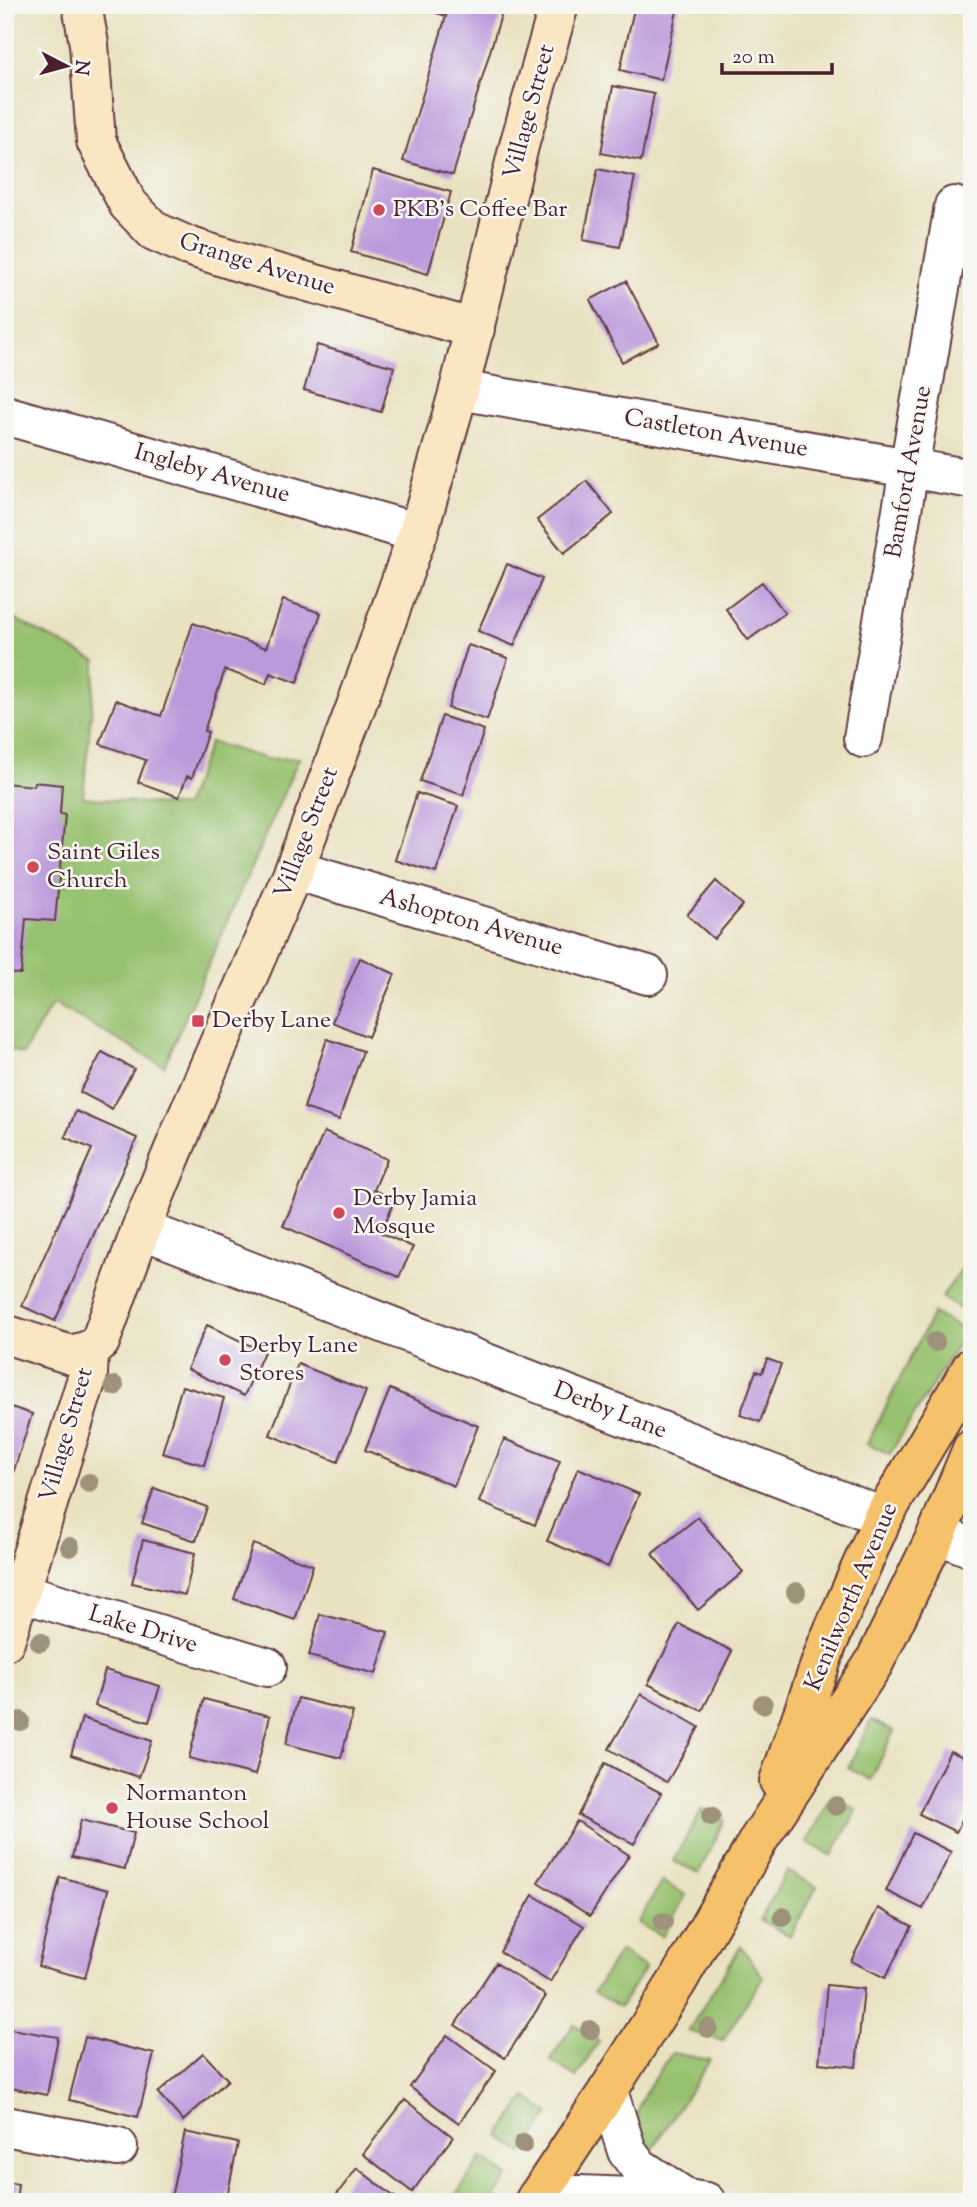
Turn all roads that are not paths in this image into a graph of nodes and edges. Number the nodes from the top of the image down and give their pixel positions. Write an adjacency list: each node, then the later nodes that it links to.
1 (82, 5): 4 (street, Grange Avenue)
2 (559, 5): 4 (street, Village Street)
3 (954, 206): 7 (street, Bamford Avenue)
4 (475, 329): 5 (street, Village Street)
5 (459, 390): 7 (street, Castleton Avenue); 9 (street, Village Street)
6 (5, 415): 9 (street, Ingleby Avenue)
7 (909, 467): 8 (street, Castleton Avenue); 10 (street, Bamford Avenue)
8 (972, 479)
9 (418, 533): 11 (street, Village Street)
10 (863, 738)
11 (294, 870): 12 (street, Ashopton Avenue); 13 (street, Village Street)
12 (648, 975)
13 (141, 1229): 15 (street, Village Street); 18 (street, Derby Lane)
14 (5, 1334): 15 (street)
15 (89, 1350): 21 (street, Village Street)
16 (972, 1367): 18 (highway, Kenilworth Avenue)
17 (972, 1449): 19 (highway, Kenilworth Avenue)
18 (883, 1517): 24 (highway, Kenilworth Avenue)
19 (937, 1534): 20 (street); 24 (highway, Kenilworth Avenue)
20 (972, 1548)
21 (20, 1592): 22 (street, Village Street); 23 (street, Lake Drive)
22 (5, 1641)
23 (267, 1667)
24 (759, 1839): 25 (highway, Kenilworth Avenue)
25 (608, 2091): 28 (highway, Kenilworth Avenue); 29 (street)
26 (5, 2126): 27 (street)
27 (118, 2147)
28 (535, 2199): 29 (street)
29 (697, 2200)

